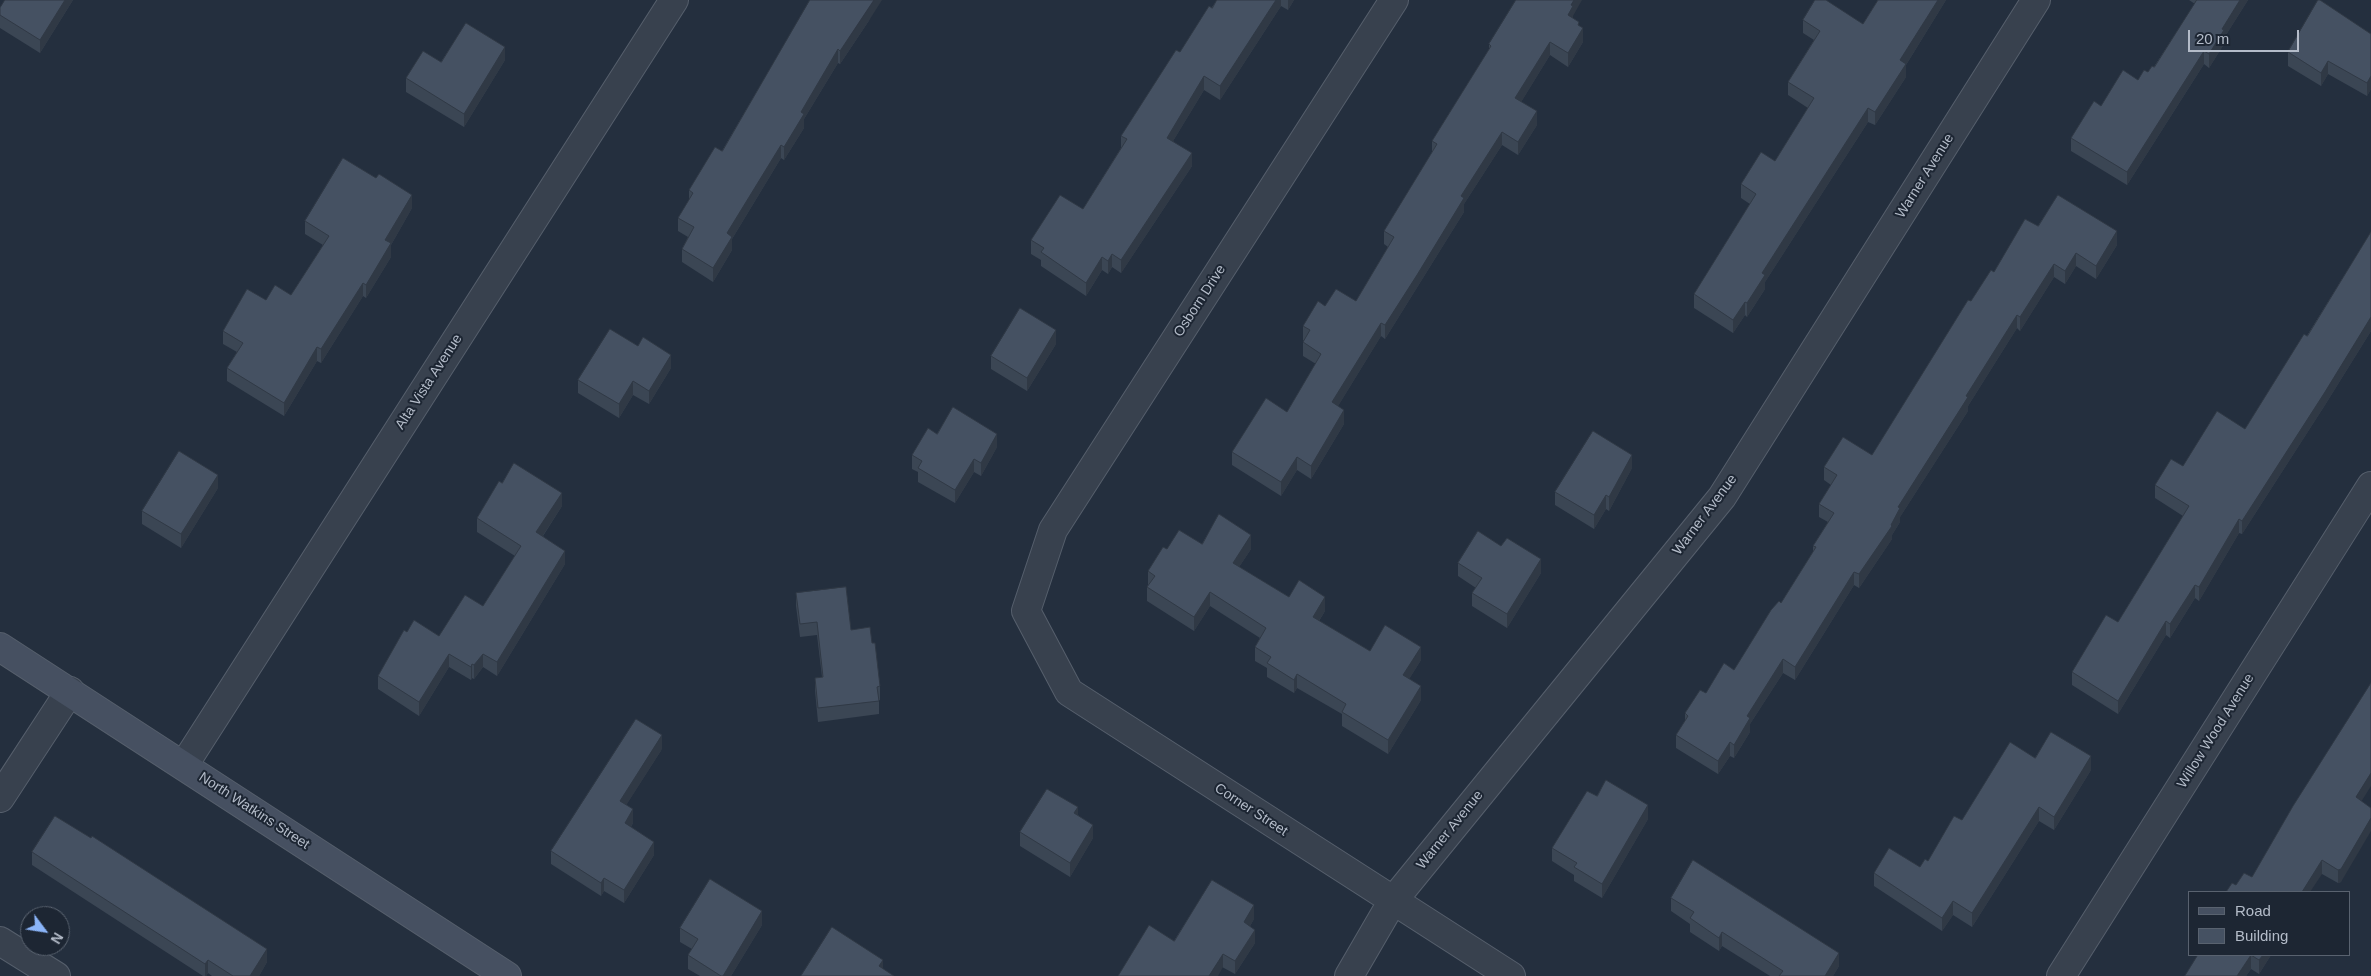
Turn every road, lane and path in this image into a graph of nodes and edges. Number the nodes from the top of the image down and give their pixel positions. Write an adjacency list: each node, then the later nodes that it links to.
1 (674, 0): 8 (street, Alta Vista Avenue)
2 (1394, 0): 5 (street, Osborn Drive)
3 (2036, 0): 10 (street, Warner Avenue)
4 (2371, 486): 16 (street, Willow Wood Avenue)
5 (1026, 611): 10 (street, Corner Street)
6 (0, 647): 7 (main road, North Watkins Street)
7 (70, 691): 8 (main road, North Watkins Street); 9 (street)
8 (184, 765): 13 (main road, North Watkins Street)
9 (0, 798)
10 (1392, 902): 14 (street, Warner Avenue); 15 (street, Corner Street)
11 (0, 941): 12 (street)
12 (56, 976)
13 (507, 976)
14 (1349, 976)
15 (1511, 976)
16 (2061, 976)

